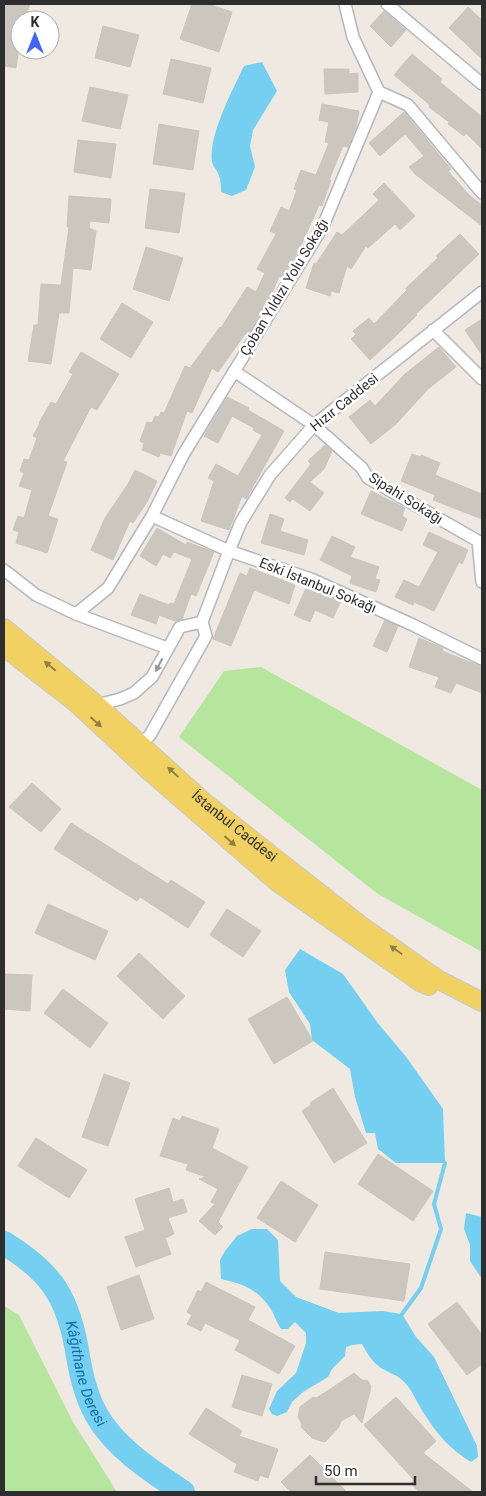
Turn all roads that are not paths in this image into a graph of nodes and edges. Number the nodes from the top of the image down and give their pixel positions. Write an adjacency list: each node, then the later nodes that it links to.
1 (345, 4): 4 (street)
2 (387, 4): 3 (street)
3 (482, 84)
4 (379, 92): 5 (street); 8 (street, Çoban Yıldızı Yolu Sokağı)
5 (482, 193)
6 (482, 292): 7 (street, Hızır Caddesi)
7 (433, 330): 9 (street); 10 (street, Hızır Caddesi)
8 (234, 371): 10 (street, Sipahi Sokağı); 11 (street, Çoban Yıldızı Yolu Sokağı)
9 (482, 378)
10 (314, 425): 12 (street, Hızır Caddesi); 14 (street, Sipahi Sokağı)
11 (152, 516): 12 (street, Eski İstanbul Sokağı); 15 (street)
12 (229, 550): 16 (street, Hızır Caddesi); 20 (street, Eski İstanbul Sokağı)
13 (4, 570): 15 (street)
14 (482, 582)
15 (76, 614): 19 (street)
16 (202, 622): 19 (street); 22 (street, Hızır Caddesi)
17 (4, 628): 21 (main road, İstanbul Caddesi, one-way to 17)
18 (4, 647): 22 (main road, İstanbul Caddesi, one-way to 22)
19 (167, 648): 21 (street, one-way to 21)
20 (482, 659)
21 (97, 705): 22 (main road, İstanbul Caddesi)
22 (136, 750): 23 (main road, İstanbul Caddesi)
23 (421, 975): 24 (main road, İstanbul Caddesi); 25 (main road, İstanbul Caddesi)
24 (482, 1002)
25 (482, 1011)

